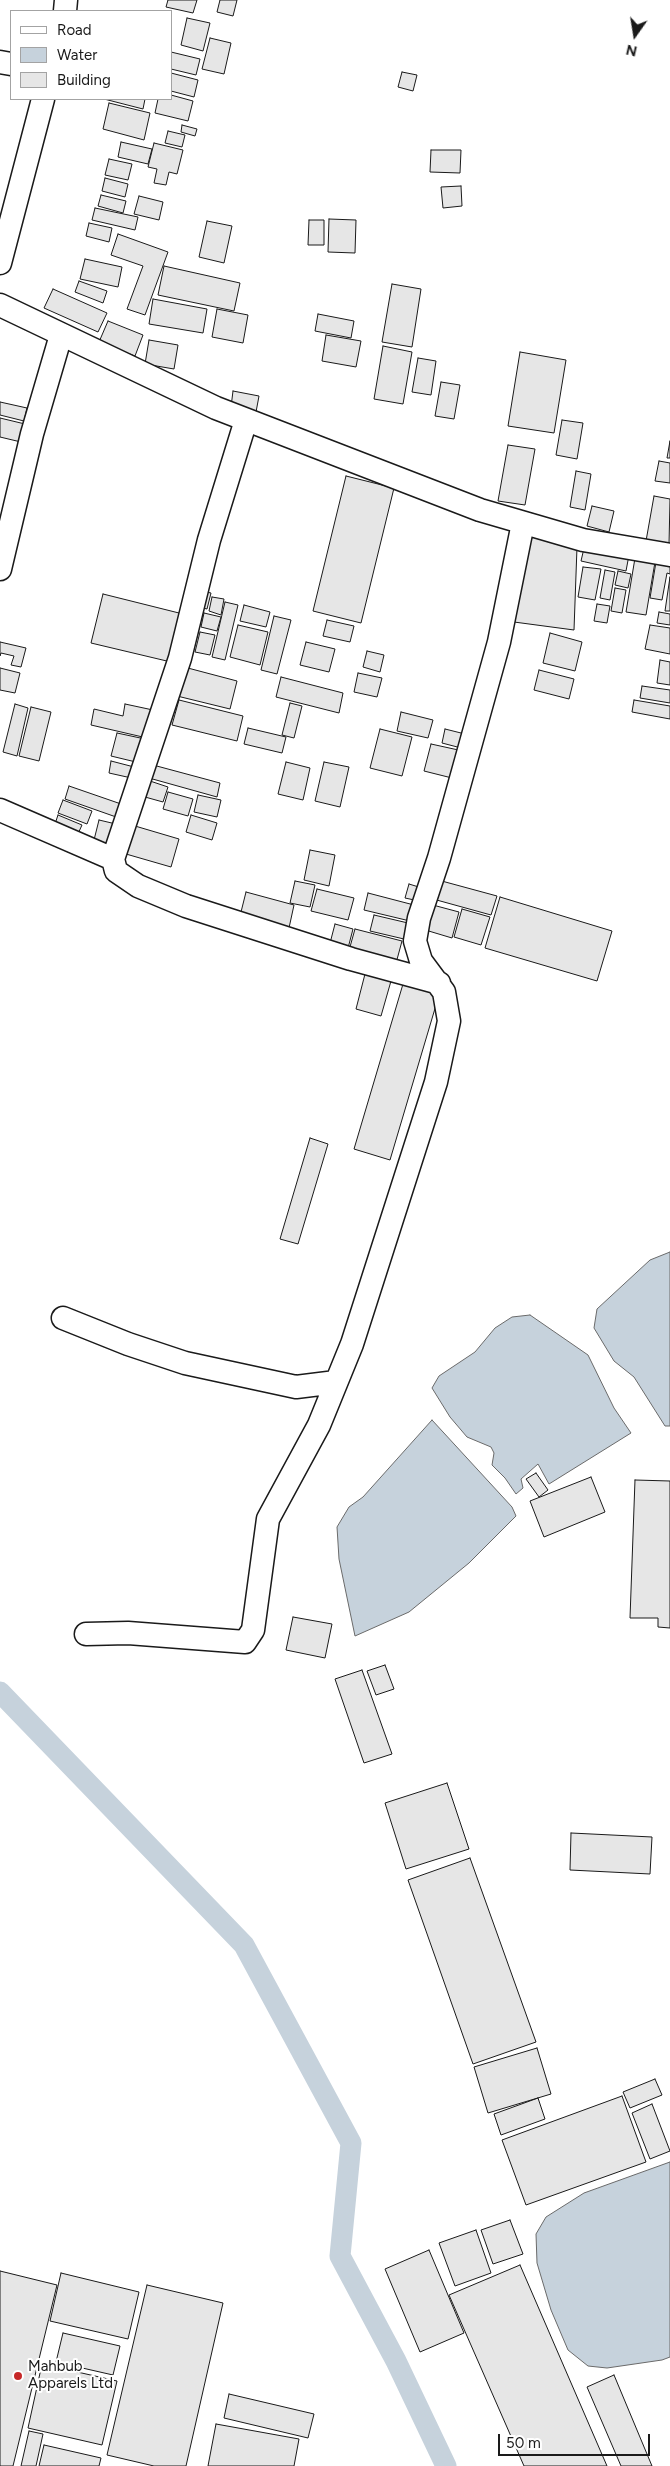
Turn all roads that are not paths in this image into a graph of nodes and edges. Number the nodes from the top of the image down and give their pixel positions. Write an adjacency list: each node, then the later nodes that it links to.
1 (43, 100): 2 (street)
2 (0, 263)
3 (0, 305): 4 (street)
4 (61, 335): 5 (street); 8 (street)
5 (246, 420): 6 (street); 10 (street)
6 (523, 523): 7 (street); 11 (street)
7 (670, 556)
8 (0, 569)
9 (0, 810): 10 (street)
10 (113, 858): 11 (street)
11 (439, 984): 13 (street)
12 (63, 1318): 13 (street)
13 (336, 1382): 14 (street)
14 (86, 1634)

